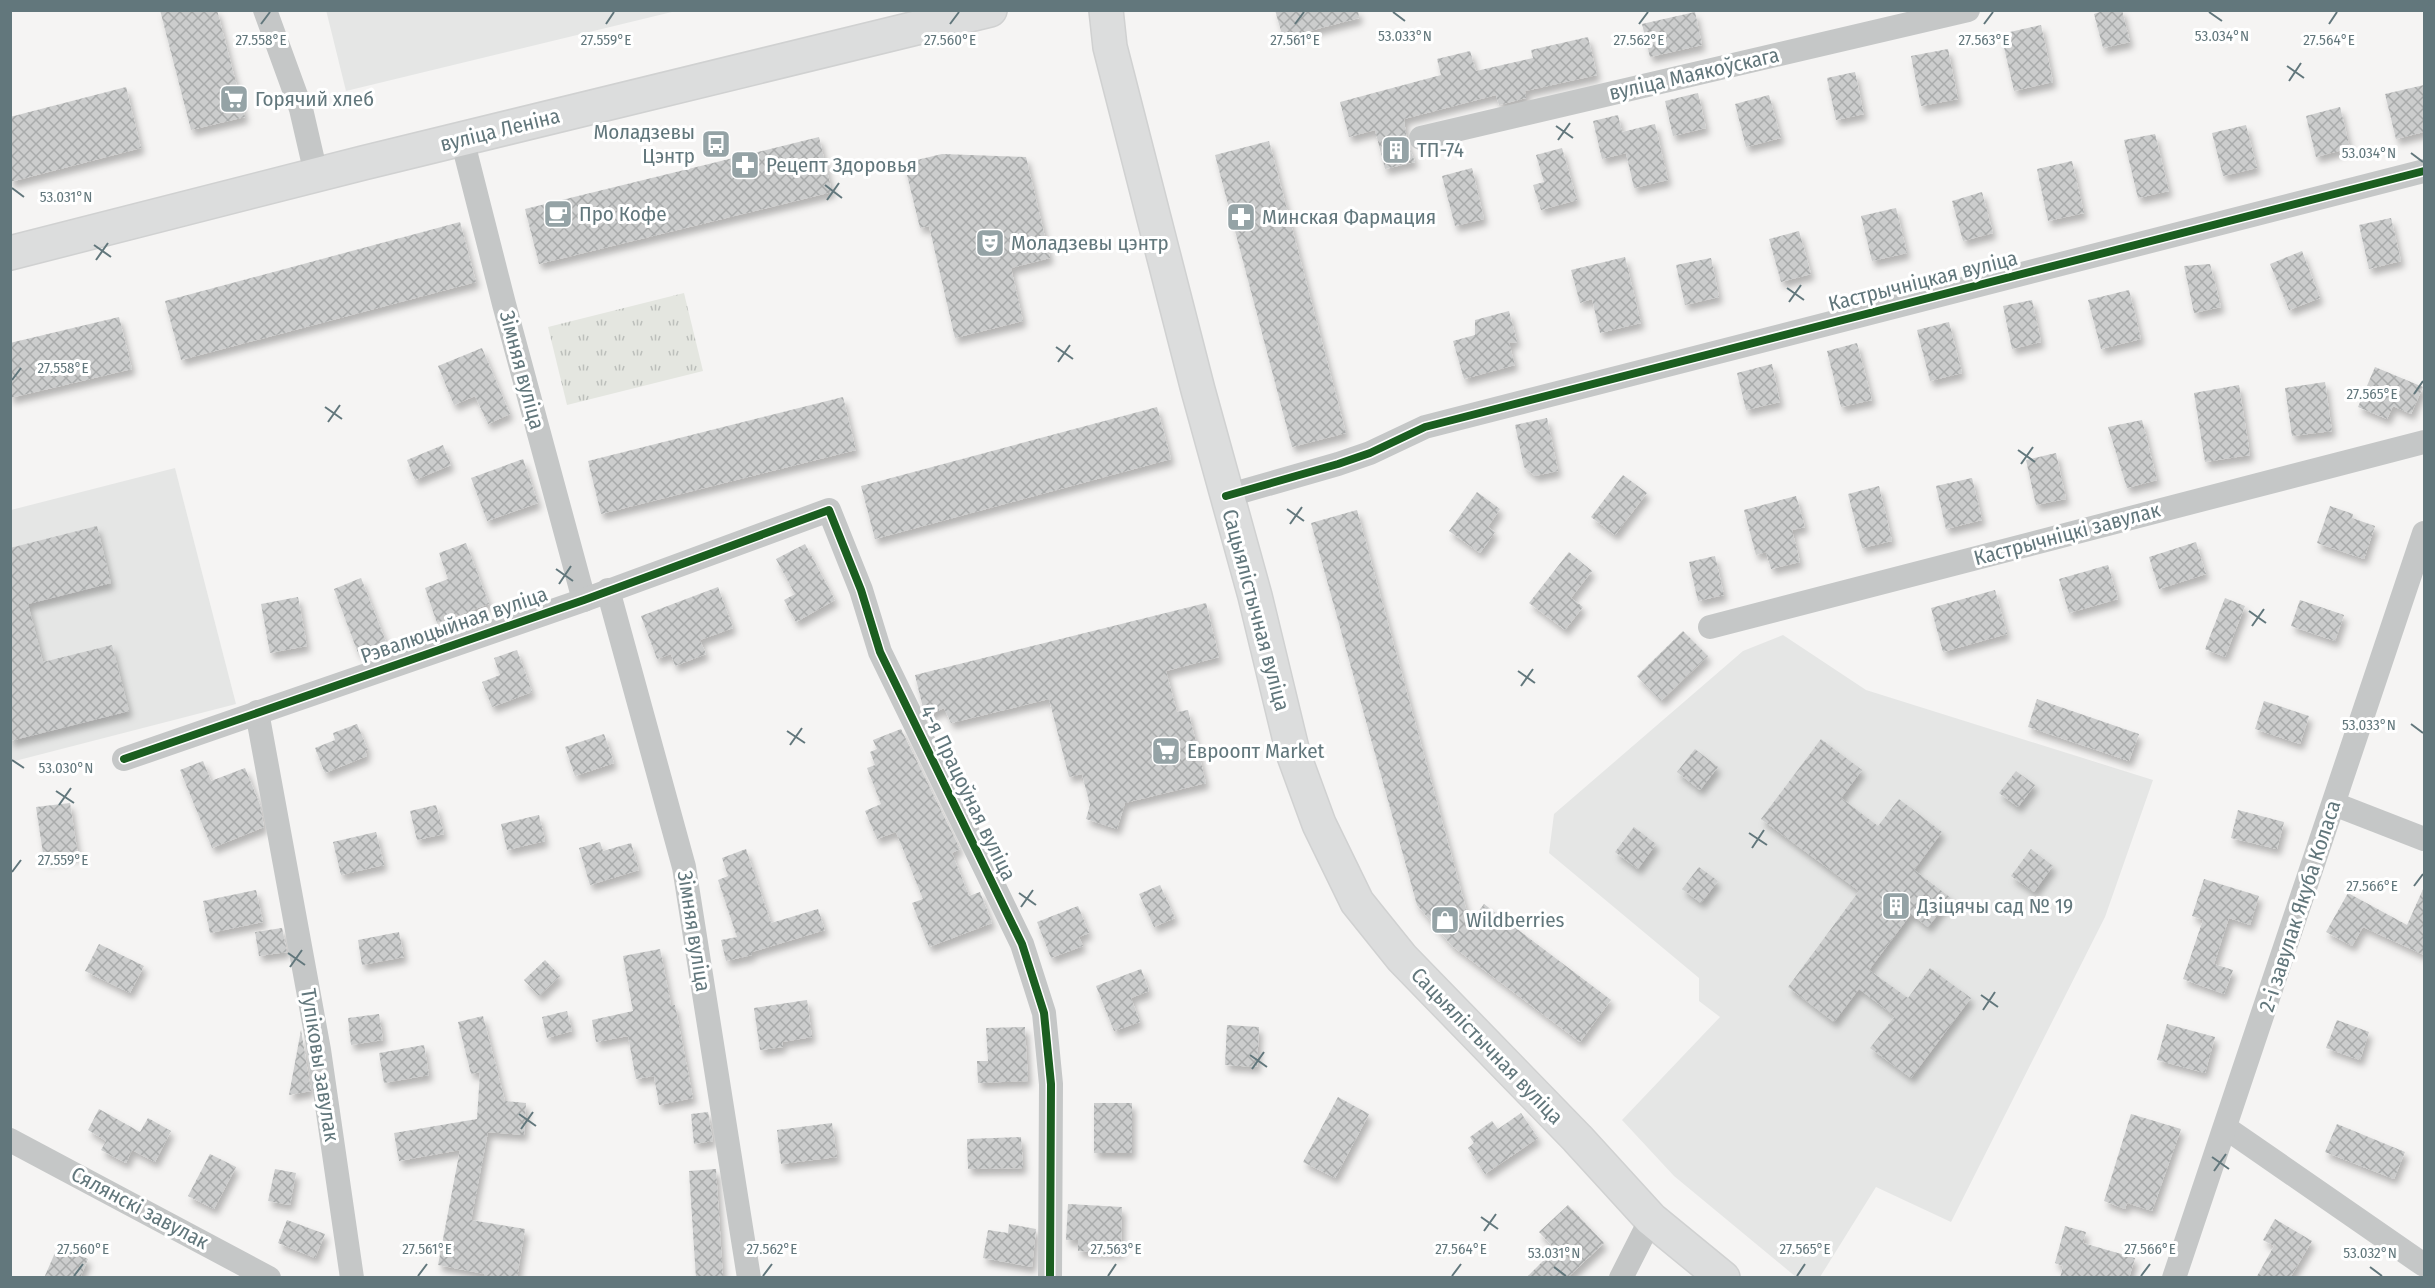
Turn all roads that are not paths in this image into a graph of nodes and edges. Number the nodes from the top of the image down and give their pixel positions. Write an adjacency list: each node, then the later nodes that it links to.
1 (265, 10): 8 (street)
2 (990, 10): 6 (main road, вуліца Леніна)
3 (1106, 10): 11 (main road, Сацыялістычная вуліца)
4 (1968, 10): 5 (street, вуліца Маякоўскага)
5 (1421, 138)
6 (462, 139): 8 (main road, вуліца Леніна); 15 (street, Зімняя вуліца)
7 (2424, 171): 11 (street, Кастрычніцкая вуліца)
8 (316, 174): 9 (main road, вуліца Леніна)
9 (10, 253)
10 (2424, 442): 16 (street, Кастрычніцкі завулак)
11 (1227, 496): 23 (main road, Сацыялістычная вуліца)
12 (829, 510): 14 (street, Рэвалюцыйная вуліца); 28 (street, 4-я Працоўная вуліца)
13 (2423, 541): 19 (street, 2-і завулак Якуба Коласа)
14 (608, 590): 15 (street, Рэвалюцыйная вуліца); 27 (street, Зімняя вуліца)
15 (584, 600): 17 (street, Рэвалюцыйная вуліца)
16 (1710, 627)
17 (257, 712): 18 (street, Рэвалюцыйная вуліца); 26 (street, Тупіковы завулак)
18 (124, 759)
19 (2334, 804): 20 (street); 21 (street, 2-і завулак Якуба Коласа)
20 (2424, 839)
21 (2226, 1128): 24 (street); 31 (street, 2-і завулак Якуба Коласа)
22 (10, 1140): 25 (street, Сялянскі завулак)
23 (1651, 1219): 29 (street); 30 (main road, Сацыялістычная вуліца)
24 (2424, 1265)
25 (268, 1278)
26 (352, 1278)
27 (749, 1278)
28 (1050, 1278)
29 (1621, 1278)
30 (1723, 1278)
31 (2174, 1278)

